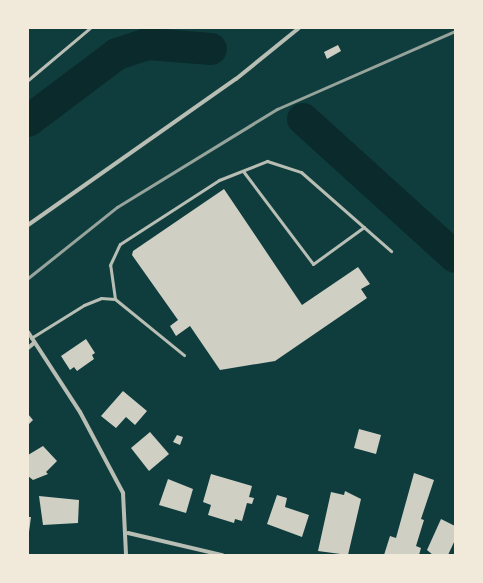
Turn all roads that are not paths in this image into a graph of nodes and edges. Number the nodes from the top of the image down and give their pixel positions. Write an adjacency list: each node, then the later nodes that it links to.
1 (90, 28): 3 (lane)
2 (299, 28): 7 (street)
3 (28, 80)
4 (455, 84): 5 (lane)
5 (455, 94)
6 (243, 171): 8 (lane); 8 (lane); 10 (lane)
7 (28, 225)
8 (364, 227): 9 (lane)
9 (391, 251)
10 (115, 299): 12 (lane); 15 (lane)
11 (28, 332): 12 (street)
12 (31, 338): 13 (street)
13 (34, 343): 14 (street); 16 (street)
14 (28, 348)
15 (184, 355)
16 (128, 533): 17 (street); 18 (street)
17 (126, 555)
18 (222, 555)

